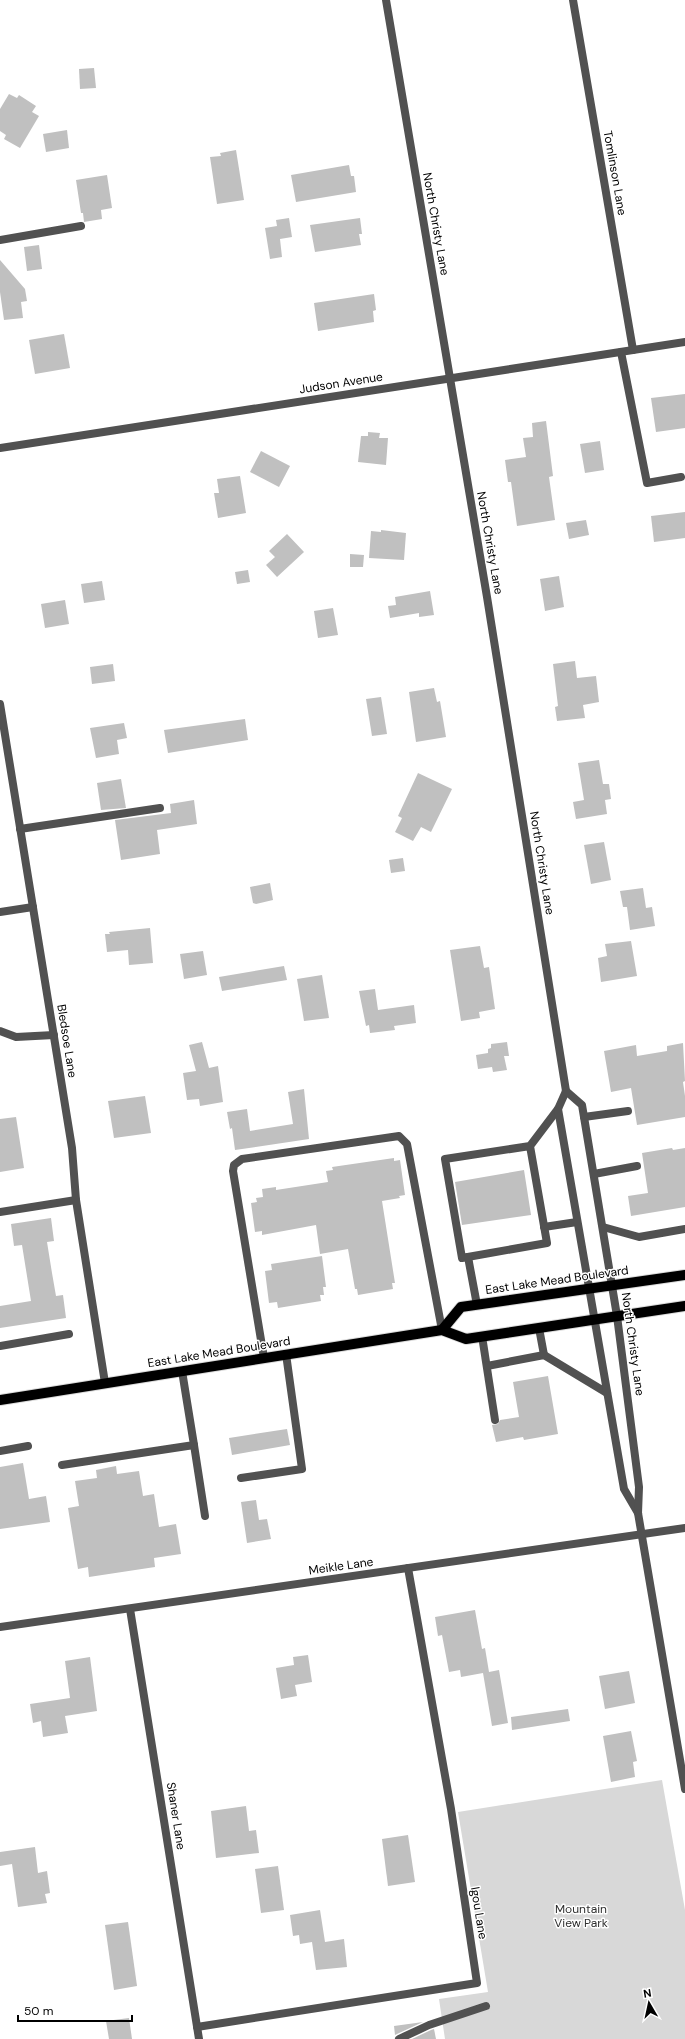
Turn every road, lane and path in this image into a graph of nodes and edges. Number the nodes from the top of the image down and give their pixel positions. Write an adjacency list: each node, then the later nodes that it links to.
1 (386, 0): 8 (street, North Christy Lane)
2 (573, 0): 6 (street, Tomlinson Lane)
3 (81, 226): 4 (street)
4 (0, 240)
5 (685, 342): 6 (street, Judson Avenue)
6 (633, 350): 7 (street, Judson Avenue)
7 (621, 352): 8 (street, Judson Avenue); 10 (street)
8 (450, 378): 9 (street, Judson Avenue); 18 (street, North Christy Lane)
9 (0, 448)
10 (681, 477)
11 (0, 704): 13 (street, Bledsoe Lane)
12 (160, 808): 13 (street)
13 (20, 830): 14 (street, Bledsoe Lane)
14 (33, 907): 15 (street); 17 (street, Bledsoe Lane)
15 (0, 912)
16 (0, 1030): 17 (street)
17 (54, 1034): 25 (street, Bledsoe Lane)
18 (566, 1091): 19 (street); 21 (street, North Christy Lane)
19 (558, 1109): 22 (street); 27 (street, North Christy Lane)
20 (628, 1111): 21 (street)
21 (584, 1118): 24 (street, North Christy Lane)
22 (530, 1146): 28 (street); 31 (street)
23 (637, 1166): 24 (street)
24 (594, 1174): 29 (street, North Christy Lane)
25 (76, 1200): 26 (street); 49 (street, Bledsoe Lane)
26 (0, 1212)
27 (577, 1222): 28 (street); 34 (street, North Christy Lane)
28 (544, 1227): 31 (street)
29 (603, 1228): 30 (street); 33 (street, North Christy Lane)
30 (685, 1229)
31 (468, 1257): 35 (street)
32 (685, 1275): 33 (main road, East Lake Mead Boulevard)
33 (613, 1286): 34 (main road, East Lake Mead Boulevard); 37 (street, North Christy Lane)
34 (588, 1289): 35 (main road, East Lake Mead Boulevard); 38 (street, North Christy Lane)
35 (477, 1305): 40 (main road, East Lake Mead Boulevard)
36 (685, 1306): 37 (main road, East Lake Mead Boulevard)
37 (617, 1316): 38 (main road, East Lake Mead Boulevard); 58 (street, North Christy Lane)
38 (594, 1319): 39 (main road, East Lake Mead Boulevard); 50 (street, North Christy Lane)
39 (539, 1328): 42 (main road, East Lake Mead Boulevard); 45 (street)
40 (442, 1330): 42 (main road, East Lake Mead Boulevard); 44 (main road, East Lake Mead Boulevard); 46 (street)
41 (69, 1334): 43 (street)
42 (482, 1336): 47 (street)
43 (0, 1346)
44 (286, 1354): 46 (main road, East Lake Mead Boulevard); 57 (street)
45 (544, 1355): 47 (street); 50 (street)
46 (264, 1358): 48 (main road, East Lake Mead Boulevard)
47 (486, 1366): 52 (street)
48 (182, 1371): 49 (main road, East Lake Mead Boulevard); 53 (street)
49 (105, 1383): 51 (main road, East Lake Mead Boulevard)
50 (607, 1393): 58 (street, North Christy Lane)
51 (0, 1400)
52 (495, 1420)
53 (194, 1445): 56 (street); 59 (street)
54 (28, 1446): 55 (street)
55 (0, 1452)
56 (62, 1465)
57 (241, 1478)
58 (638, 1513): 61 (street, North Christy Lane)
59 (205, 1516)
60 (685, 1528): 61 (street, Meikle Lane)
61 (642, 1535): 62 (street, Meikle Lane); 65 (street, North Christy Lane)
62 (408, 1568): 63 (street, Meikle Lane); 67 (street, Igou Lane)
63 (130, 1609): 64 (street, Meikle Lane); 67 (street, Shaner Lane)
64 (0, 1627)
65 (685, 1789)
66 (486, 2006): 69 (street)
67 (197, 2027): 68 (street, Shaner Lane)
68 (199, 2039)
69 (399, 2039)

